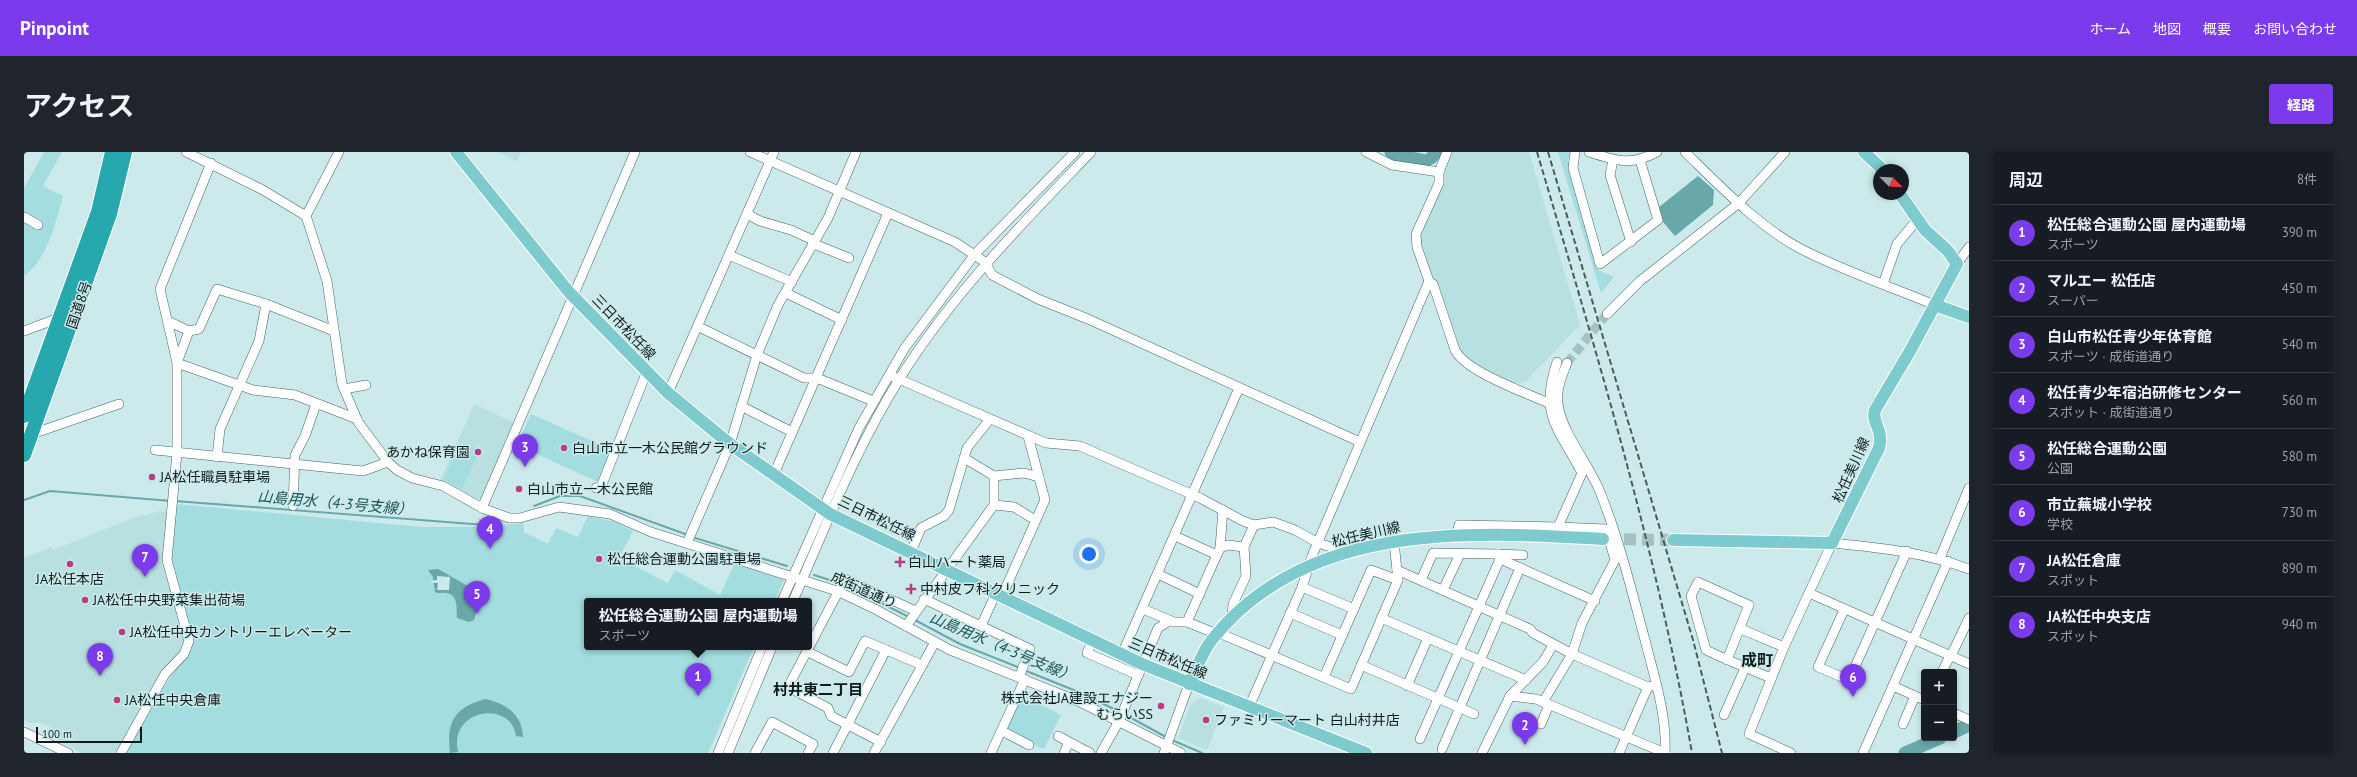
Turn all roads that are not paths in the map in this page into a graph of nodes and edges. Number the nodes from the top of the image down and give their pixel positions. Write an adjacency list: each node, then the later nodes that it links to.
1 (112, 152): 50 (highway, 国道8号)
2 (125, 152): 80 (highway, 国道8号)
3 (340, 152): 30 (street)
4 (456, 152): 46 (main road, 三日市松任線)
5 (635, 152): 46 (street)
6 (750, 152): 19 (street)
7 (856, 152): 25 (street)
8 (1076, 152): 37 (street)
9 (1091, 152): 40 (street)
10 (1366, 152): 24 (street)
11 (1447, 152): 24 (street)
12 (1575, 152): 35 (street)
13 (1589, 152): 20 (street)
14 (1657, 152): 21 (street)
15 (1685, 152): 27 (street)
16 (1785, 152): 27 (street)
17 (1864, 152): 23 (main road)
18 (192, 153): 22 (street)
19 (772, 156): 25 (street); 29 (street)
20 (1608, 157): 21 (street); 35 (street)
21 (1640, 160): 35 (street)
22 (211, 163): 30 (street); 53 (street)
23 (1877, 164)
24 (1439, 172): 42 (street)
25 (840, 191): 28 (street); 34 (street)
26 (1904, 200): 32 (main road)
27 (1739, 202): 44 (street); 49 (street)
28 (888, 213): 37 (street); 52 (street)
29 (747, 214): 34 (street); 38 (street)
30 (306, 216): 57 (street)
31 (24, 217): 33 (street)
32 (1917, 220): 41 (main road); 44 (street)
33 (38, 225)
34 (814, 242): 39 (street); 43 (street)
35 (1631, 242)
36 (1969, 247): 41 (street)
37 (975, 254): 40 (street); 63 (street)
38 (729, 255): 43 (street); 54 (street)
39 (849, 258)
40 (985, 262): 65 (street); 68 (street)
41 (1957, 264): 48 (main road, 松任美川線)
42 (1429, 281): 72 (street); 82 (street)
43 (792, 282): 45 (street)
44 (1883, 284): 48 (street)
45 (786, 293): 52 (street); 58 (street)
46 (573, 296): 62 (main road, 三日市松任線); 100 (street)
47 (266, 304): 56 (street); 57 (street); 67 (street)
48 (1935, 305): 51 (main road); 113 (main road, 松任美川線)
49 (1607, 314)
50 (61, 317): 55 (street); 76 (highway, 国道8号)
51 (1969, 317)
52 (842, 320): 64 (street)
53 (168, 321): 56 (street); 60 (street)
54 (698, 327): 58 (street); 70 (street)
55 (24, 331)
56 (189, 331): 60 (street)
57 (334, 331): 69 (street)
58 (757, 355): 64 (street); 75 (street)
59 (1557, 362): 72 (street)
60 (177, 363): 67 (street); 85 (street)
61 (1567, 363): 189 (street)
62 (647, 371): 70 (main road, 三日市松任線); 94 (street)
63 (889, 375): 65 (street); 71 (street)
64 (817, 378): 71 (street); 79 (street)
65 (899, 379): 78 (street); 102 (street)
66 (366, 384): 69 (street)
67 (238, 385): 74 (street); 87 (street)
68 (1239, 388): 82 (street); 96 (street)
69 (344, 390): 77 (street)
70 (668, 393): 83 (main road, 三日市松任線)
71 (873, 401): 102 (street)
72 (1548, 403): 105 (street)
73 (119, 404): 80 (street)
74 (316, 404): 77 (street); 90 (street)
75 (741, 406): 79 (street); 83 (street)
76 (24, 416)
77 (357, 419): 89 (street)
78 (990, 419): 81 (street); 88 (street)
79 (792, 432): 91 (street)
80 (32, 434): 86 (highway, 国道8号)
81 (1028, 436): 93 (street); 96 (street)
82 (1360, 442): 112 (street)
83 (730, 444): 91 (main road, 三日市松任線); 108 (street)
84 (155, 450): 85 (street)
85 (177, 453): 87 (street); 220 (street)
86 (24, 455)
87 (217, 457): 90 (street)
88 (964, 458): 92 (street); 116 (street)
89 (388, 462): 90 (street); 100 (street)
90 (294, 464): 99 (street)
91 (774, 474): 102 (main road, 三日市松任線)
92 (994, 476): 93 (street); 97 (street)
93 (1039, 477): 103 (street)
94 (596, 488)
95 (1969, 488): 98 (street)
96 (1192, 496): 101 (street); 107 (street)
97 (994, 505): 103 (street); 125 (street)
98 (1966, 505): 122 (street)
99 (293, 506)
100 (482, 508): 108 (street, 成街道通り)
101 (1223, 510): 104 (street); 117 (street)
102 (827, 511): 116 (main road, 三日市松任線); 129 (street)
103 (1035, 520): 135 (street)
104 (1254, 525): 112 (street); 114 (street)
105 (1558, 527): 106 (street); 141 (street)
106 (1456, 535): 109 (main road, 松任美川線); 111 (main road, 松任美川線)
107 (1175, 536): 117 (street); 128 (street)
108 (689, 537): 129 (street, 成街道通り)
109 (1603, 539)
110 (1673, 540): 113 (main road)
111 (1394, 542): 118 (main road, 松任美川線); 127 (street)
112 (1318, 543): 118 (street); 123 (street)
113 (1832, 543): 115 (street); 137 (street)
114 (1244, 547): 117 (street); 149 (street)
115 (1907, 551): 122 (street); 154 (street)
116 (911, 552): 125 (main road, 三日市松任線)
117 (1218, 552): 136 (street)
118 (1347, 552): 123 (main road, 松任美川線)
119 (1460, 554): 121 (street); 131 (street); 134 (street)
120 (1523, 555): 121 (street)
121 (1499, 557): 124 (street); 142 (street)
122 (1944, 560): 126 (street); 162 (street)
123 (1310, 564): 133 (street); 149 (main road, 松任美川線)
124 (1520, 568): 141 (street); 147 (street)
125 (946, 569): 135 (main road, 三日市松任線); 140 (street)
126 (1969, 569)
127 (1397, 570): 130 (street); 131 (street)
128 (1158, 574): 136 (street); 144 (street)
129 (797, 579): 132 (street, 成街道通り); 138 (street); 139 (street)
130 (1398, 580): 143 (street); 150 (street)
131 (1421, 580): 134 (street)
132 (841, 587): 148 (street, 成街道通り); 148 (street); 157 (street)
133 (1302, 587): 143 (street); 146 (street)
134 (1443, 590): 142 (street)
135 (999, 594): 155 (street); 161 (main road, 三日市松任線)
136 (1200, 594): 153 (street)
137 (1808, 594): 145 (street); 165 (street)
138 (784, 598)
139 (794, 598)
140 (924, 599): 148 (street); 155 (street)
141 (1595, 601): 172 (street)
142 (1479, 606): 147 (street); 170 (street)
143 (1354, 608): 159 (street)
144 (1143, 609): 152 (street); 171 (street)
145 (1844, 610): 154 (street); 154 (street)
146 (1290, 613): 159 (street); 173 (street)
147 (1499, 615): 164 (street); 175 (street)
148 (911, 618): 163 (street, 成街道通り)
149 (1232, 618): 158 (main road, 松任美川線)
150 (1382, 618): 160 (street); 179 (street)
151 (1969, 618): 174 (street)
152 (1169, 621): 153 (street); 182 (street)
153 (1187, 622): 158 (street)
154 (1875, 624): 162 (street)
155 (981, 626): 183 (street)
156 (1741, 629): 165 (street); 176 (street); 176 (street)
157 (813, 631)
158 (1219, 633): 173 (street); 187 (main road, 松任美川線)
159 (1342, 635): 184 (street)
160 (1428, 638): 170 (street); 188 (street)
161 (1093, 640): 171 (main road, 三日市松任線); 182 (street)
162 (1913, 640): 174 (street); 190 (street)
163 (935, 642): 178 (street); 183 (street, 成街道通り)
164 (1553, 645): 172 (street); 186 (street)
165 (1784, 647): 185 (street)
166 (761, 650): 221 (street)
167 (771, 650): 222 (street)
168 (886, 650): 169 (street); 178 (street); 203 (street)
169 (808, 652): 203 (street)
170 (1459, 652): 175 (street); 193 (street)
171 (1122, 654): 182 (main road, 三日市松任線)
172 (1572, 654): 189 (street); 195 (street)
173 (1272, 656): 184 (street); 196 (street)
174 (1950, 656): 177 (street); 181 (street)
175 (1480, 660): 186 (street); 197 (street)
176 (1727, 660): 180 (street)
177 (1969, 664)
178 (922, 665): 212 (street)
179 (1361, 665): 184 (street); 188 (street)
180 (1745, 668): 185 (street); 201 (street)
181 (1944, 669)
182 (1140, 670): 187 (main road, 三日市松任線); 200 (street)
183 (1022, 677): 200 (street, 成街道通り); 206 (street)
184 (1324, 677)
185 (1771, 678): 217 (street)
186 (1526, 680): 191 (street)
187 (1189, 684): 196 (main road, 三日市松任線); 214 (street)
188 (1407, 686): 193 (street)
189 (1652, 686): 209 (street); 235 (street)
190 (1893, 686): 192 (street); 237 (street)
191 (1510, 696): 195 (street); 233 (street)
192 (1915, 696): 194 (street); 205 (street)
193 (1438, 699): 197 (street); 210 (street)
194 (1921, 699)
195 (1546, 703): 204 (street); 209 (street)
196 (1249, 707): 232 (main road, 三日市松任線)
197 (1459, 709): 198 (street); 216 (street)
198 (1474, 714)
199 (1957, 714): 202 (street)
200 (1121, 715): 214 (street, 成街道通り); 230 (street)
201 (1724, 715)
202 (1969, 720)
203 (847, 724): 212 (street); 225 (street)
204 (1541, 724)
205 (1903, 724)
206 (1002, 731): 215 (street); 227 (street)
207 (24, 732): 211 (street)
208 (1058, 736): 213 (street)
209 (1626, 738): 234 (street); 235 (street)
210 (1420, 739)
211 (39, 741): 218 (street); 219 (street)
212 (881, 742): 226 (street)
213 (1069, 742): 228 (street); 229 (street)
214 (1167, 744): 231 (street, 成街道通り)
215 (1029, 745)
216 (1442, 749)
217 (1779, 751): 236 (street)
218 (52, 753)
219 (68, 753)
220 (121, 753)
221 (718, 753)
222 (728, 753)
223 (755, 753): 224 (street)
224 (808, 753)
225 (833, 753)
226 (874, 753)
227 (991, 753)
228 (1064, 753)
229 (1090, 753)
230 (1101, 753)
231 (1181, 753)
232 (1366, 753)
233 (1482, 753)
234 (1619, 753)
235 (1665, 753)
236 (1791, 753)
237 (1863, 753)

